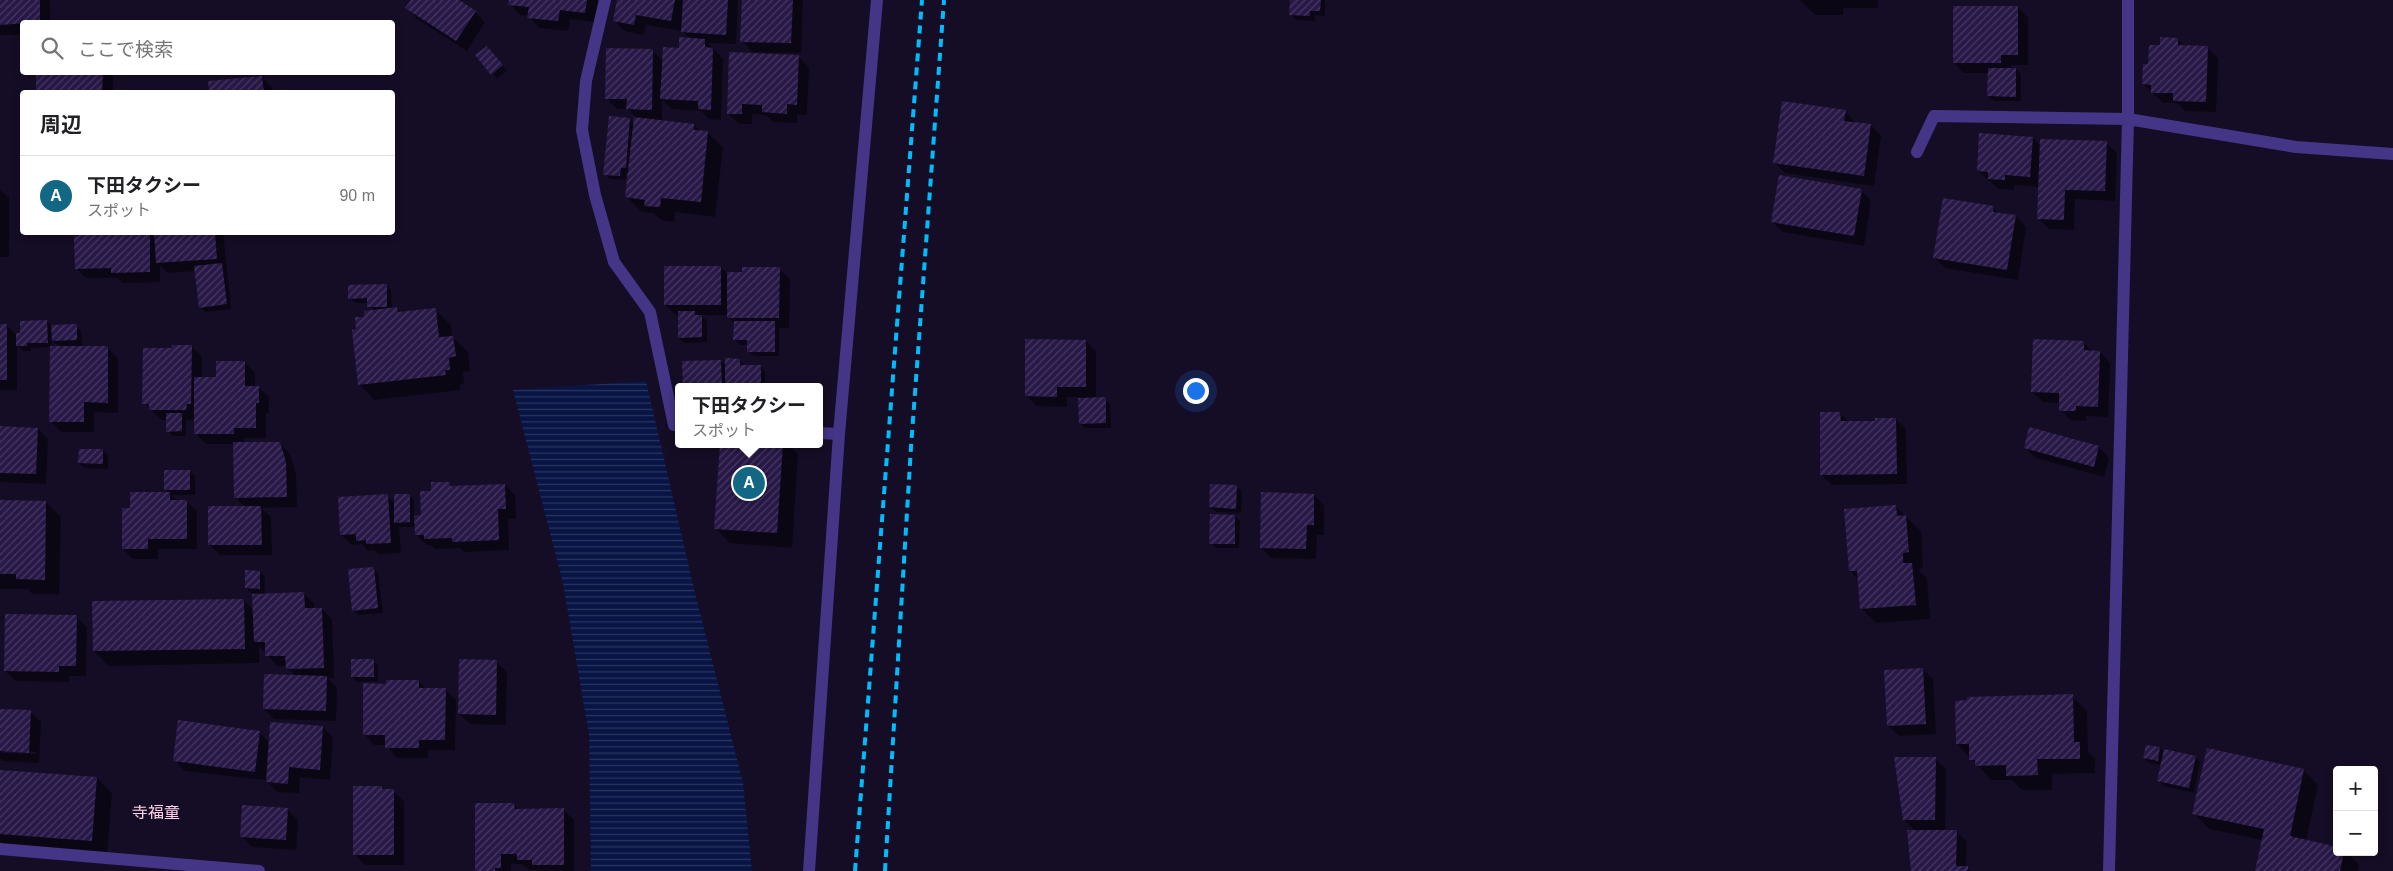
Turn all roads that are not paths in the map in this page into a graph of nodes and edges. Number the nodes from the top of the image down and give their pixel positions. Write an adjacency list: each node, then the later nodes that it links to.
1 (605, 0): 7 (street)
2 (877, 0): 9 (street)
3 (2128, 0): 4 (street)
4 (2128, 119): 5 (street); 6 (street); 13 (street)
5 (1917, 152)
6 (2393, 154)
7 (675, 425)
8 (823, 433): 9 (street)
9 (839, 434): 12 (street)
10 (0, 849): 11 (street)
11 (259, 871)
12 (809, 871)
13 (2109, 871)

